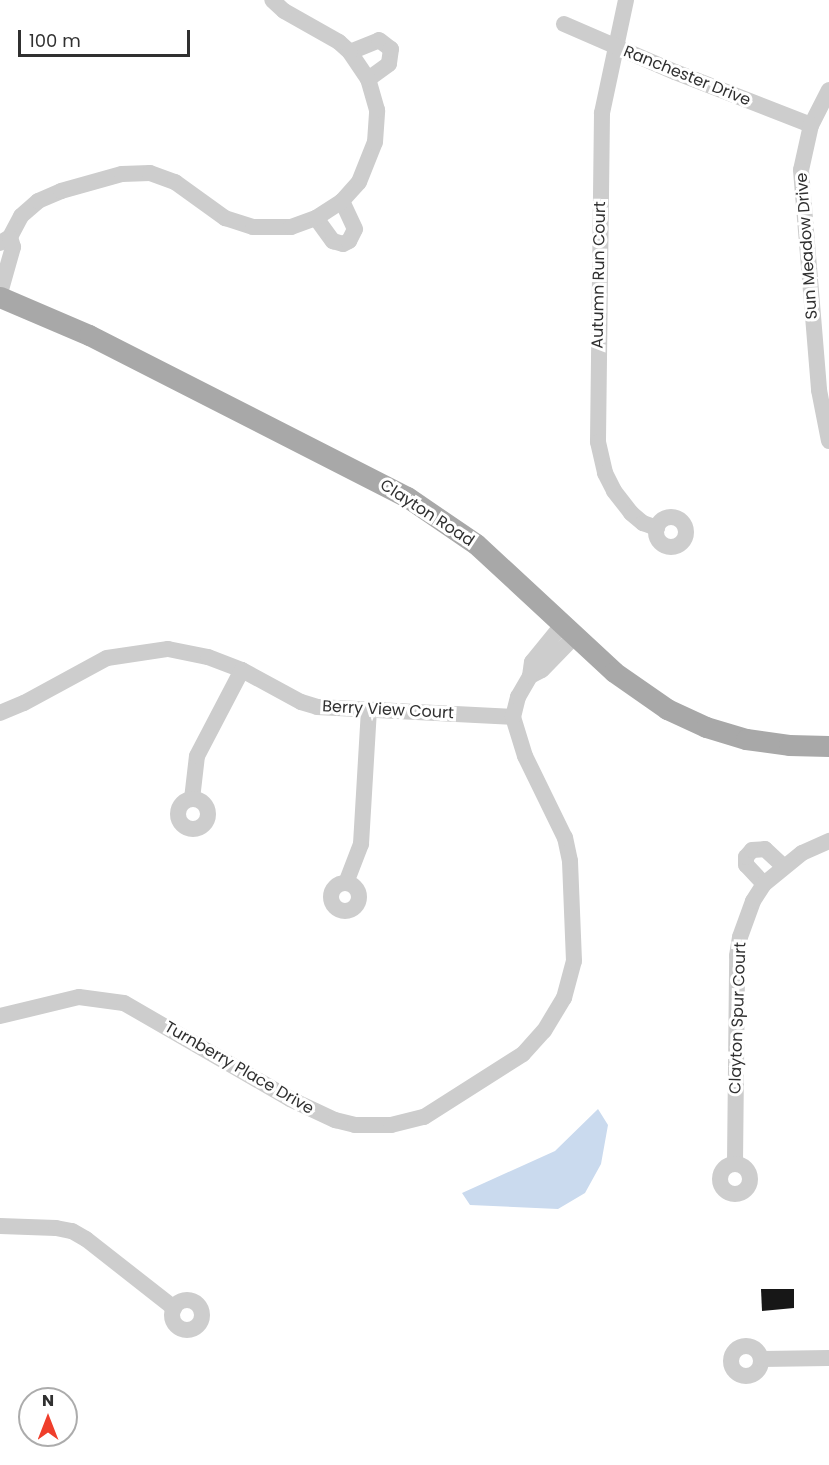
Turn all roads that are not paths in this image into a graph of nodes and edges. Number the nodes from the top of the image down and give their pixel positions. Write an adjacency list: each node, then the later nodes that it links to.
1 (272, 0): 5 (street)
2 (626, 0): 4 (street, Autumn Run Court)
3 (564, 24): 4 (street, Ranchester Drive)
4 (616, 47): 8 (street, Ranchester Drive); 14 (street, Autumn Run Court)
5 (350, 52): 6 (street); 6 (street)
6 (368, 79): 9 (street)
7 (829, 90): 8 (street, Sun Meadow Drive)
8 (812, 125): 13 (street, Sun Meadow Drive)
9 (342, 201): 10 (street); 10 (street)
10 (316, 218): 11 (street)
11 (5, 240): 12 (street)
12 (0, 295): 15 (main road, Clayton Road)
13 (829, 441)
14 (657, 528)
15 (569, 630): 19 (street); 20 (main road, Clayton Road)
16 (242, 670): 17 (street, Berry View Court); 18 (street, Berry View Court); 21 (street)
17 (369, 710): 19 (street, Berry View Court); 24 (street)
18 (0, 713)
19 (513, 717): 26 (street, Turnberry Place Drive)
20 (829, 746)
21 (192, 799)
22 (829, 841): 23 (street, Clayton Spur Court)
23 (784, 867): 25 (street, Clayton Spur Court); 25 (street)
24 (346, 883)
25 (764, 884): 27 (street, Clayton Spur Court)
26 (0, 1016)
27 (735, 1163)
28 (0, 1226): 29 (street)
29 (174, 1308)
30 (829, 1358): 31 (street)
31 (761, 1359)

